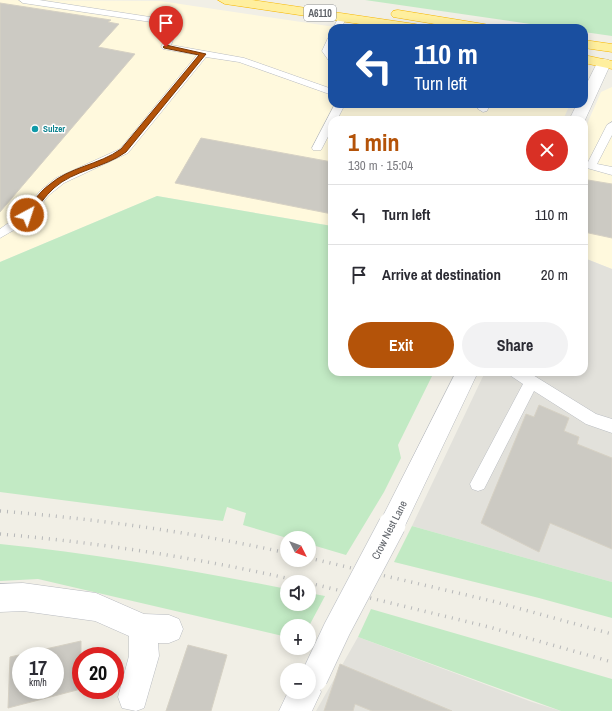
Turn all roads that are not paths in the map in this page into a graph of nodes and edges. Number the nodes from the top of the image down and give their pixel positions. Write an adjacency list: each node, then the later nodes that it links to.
1 (23, 0): 9 (lane)
2 (225, 0): 4 (highway, A6110)
3 (308, 0): 6 (highway, A6110)
4 (340, 22): 5 (highway, A6110)
5 (365, 24)
6 (459, 24)
7 (588, 45): 8 (highway)
8 (612, 48)
9 (203, 54): 12 (lane); 18 (lane)
10 (588, 60): 11 (highway)
11 (608, 64): 13 (street)
12 (328, 91)
13 (588, 100)
14 (612, 124): 17 (lane)
15 (328, 127): 16 (lane)
16 (317, 148)
17 (612, 171)
18 (0, 234)
19 (465, 376): 25 (street, Crow Nest Lane, bridge)
20 (522, 376): 21 (lane)
21 (531, 382): 22 (lane); 23 (lane)
22 (612, 426)
23 (478, 484)
24 (0, 598): 26 (street)
25 (316, 673)
26 (133, 697)
27 (301, 699): 28 (street, Crow Nest Lane)
28 (294, 711)

